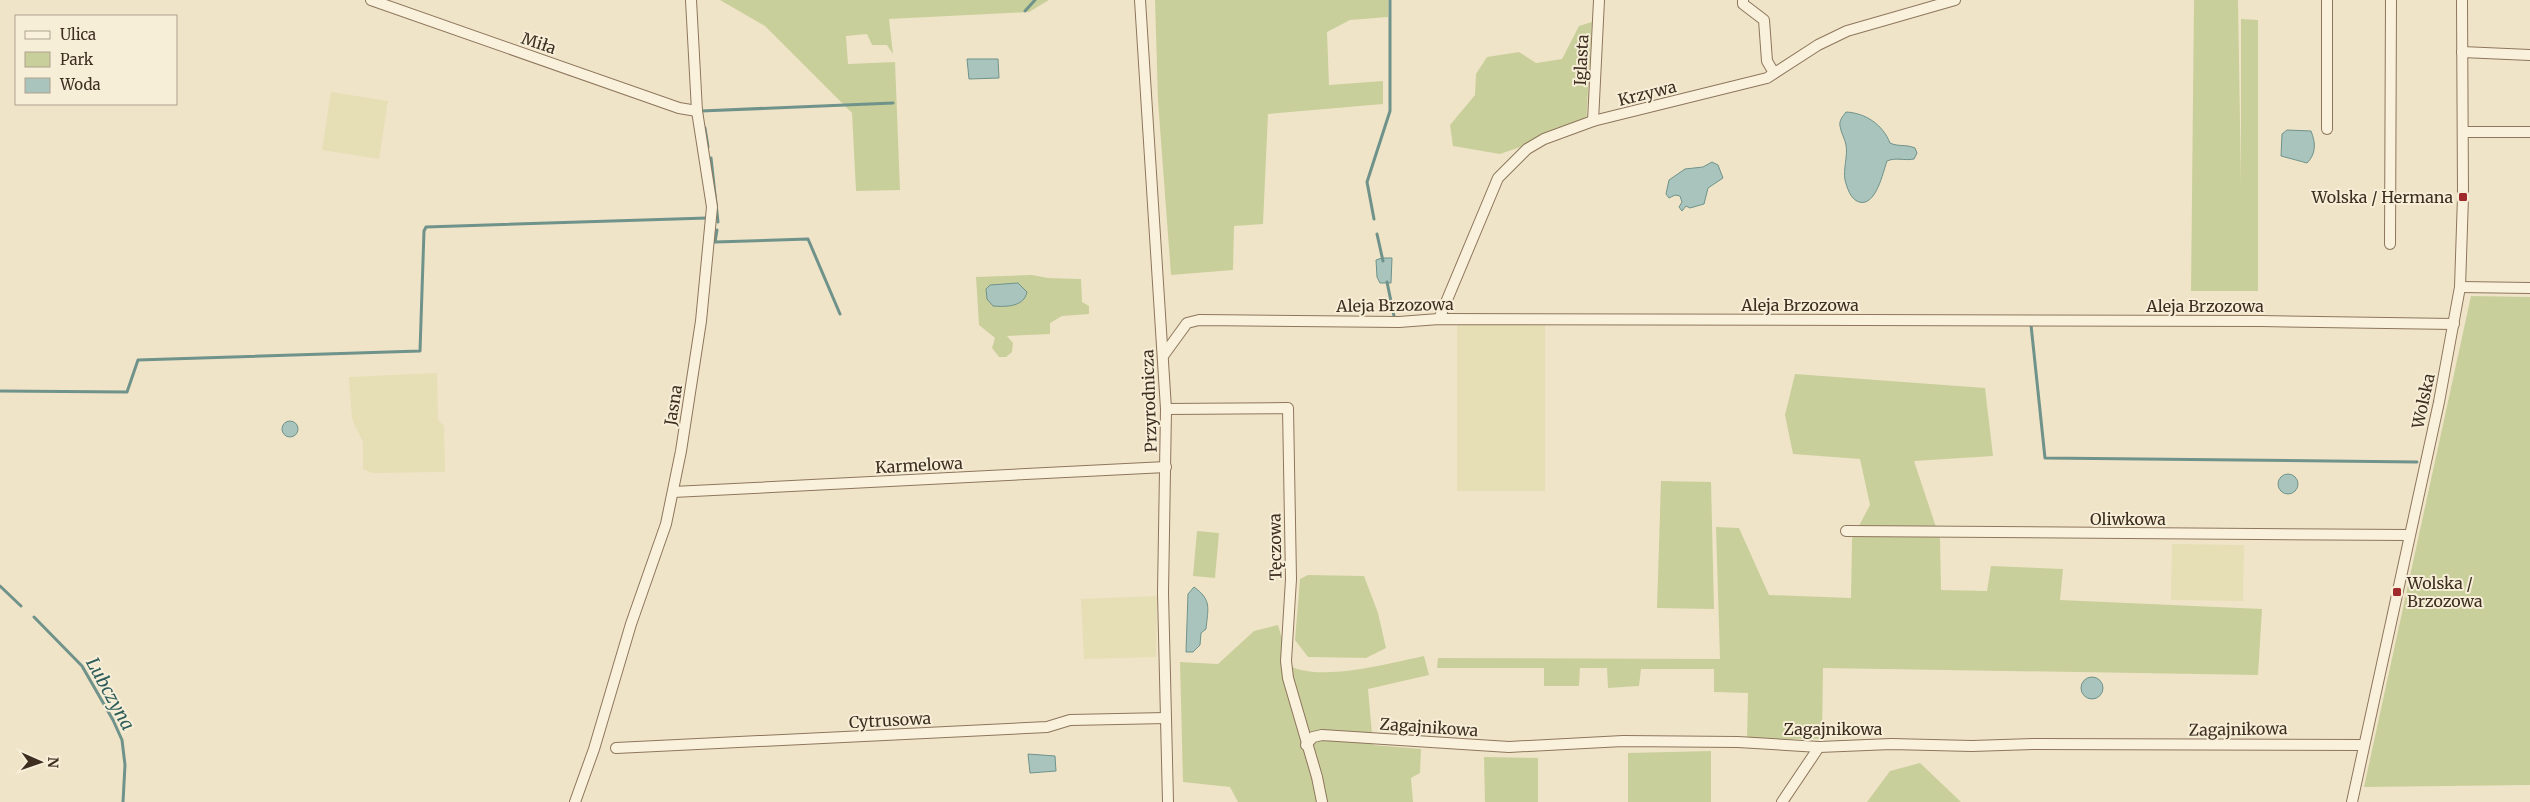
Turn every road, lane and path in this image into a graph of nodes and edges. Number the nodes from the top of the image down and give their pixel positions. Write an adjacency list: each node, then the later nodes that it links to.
1 (371, 0): 14 (street, Miła)
2 (692, 0): 14 (street, Jasna)
3 (1140, 0): 24 (street, Przyrodnicza)
4 (1599, 0): 15 (street, Iglasta)
5 (1743, 0): 13 (street)
6 (1955, 0): 10 (street, Krzywa)
7 (2327, 0): 16 (street)
8 (2391, 0): 19 (street)
9 (2462, 0): 11 (street, Wolska)
10 (1922, 4): 13 (street, Krzywa)
11 (2462, 52): 12 (street); 17 (street, Wolska)
12 (2530, 55)
13 (1774, 74): 15 (street, Krzywa)
14 (697, 111): 27 (street, Jasna)
15 (1592, 121): 22 (street, Krzywa)
16 (2326, 129)
17 (2463, 132): 18 (street); 20 (street, Wolska)
18 (2530, 132)
19 (2390, 244)
20 (2460, 287): 21 (street); 23 (street, Wolska)
21 (2530, 288)
22 (1438, 319): 23 (street, Aleja Brzozowa); 24 (street, Aleja Brzozowa)
23 (2454, 324): 29 (street, Wolska)
24 (1162, 356): 25 (street, Przyrodnicza)
25 (1166, 409): 26 (street, Przyrodnicza); 31 (street, Tęczowa)
26 (1166, 467): 27 (street, Karmelowa); 30 (street, Przyrodnicza)
27 (673, 492): 35 (street, Jasna)
28 (1846, 531): 29 (street, Oliwkowa)
29 (2409, 535): 32 (street, Wolska)
30 (1166, 718): 34 (street, Cytrusowa); 36 (street, Przyrodnicza)
31 (1306, 745): 33 (street, Zagajnikowa); 37 (street, Tęczowa)
32 (2364, 745): 33 (street, Zagajnikowa); 39 (street, Wolska)
33 (1820, 747): 38 (street)
34 (616, 748)
35 (575, 802)
36 (1168, 802)
37 (1322, 802)
38 (1782, 802)
39 (2352, 802)

